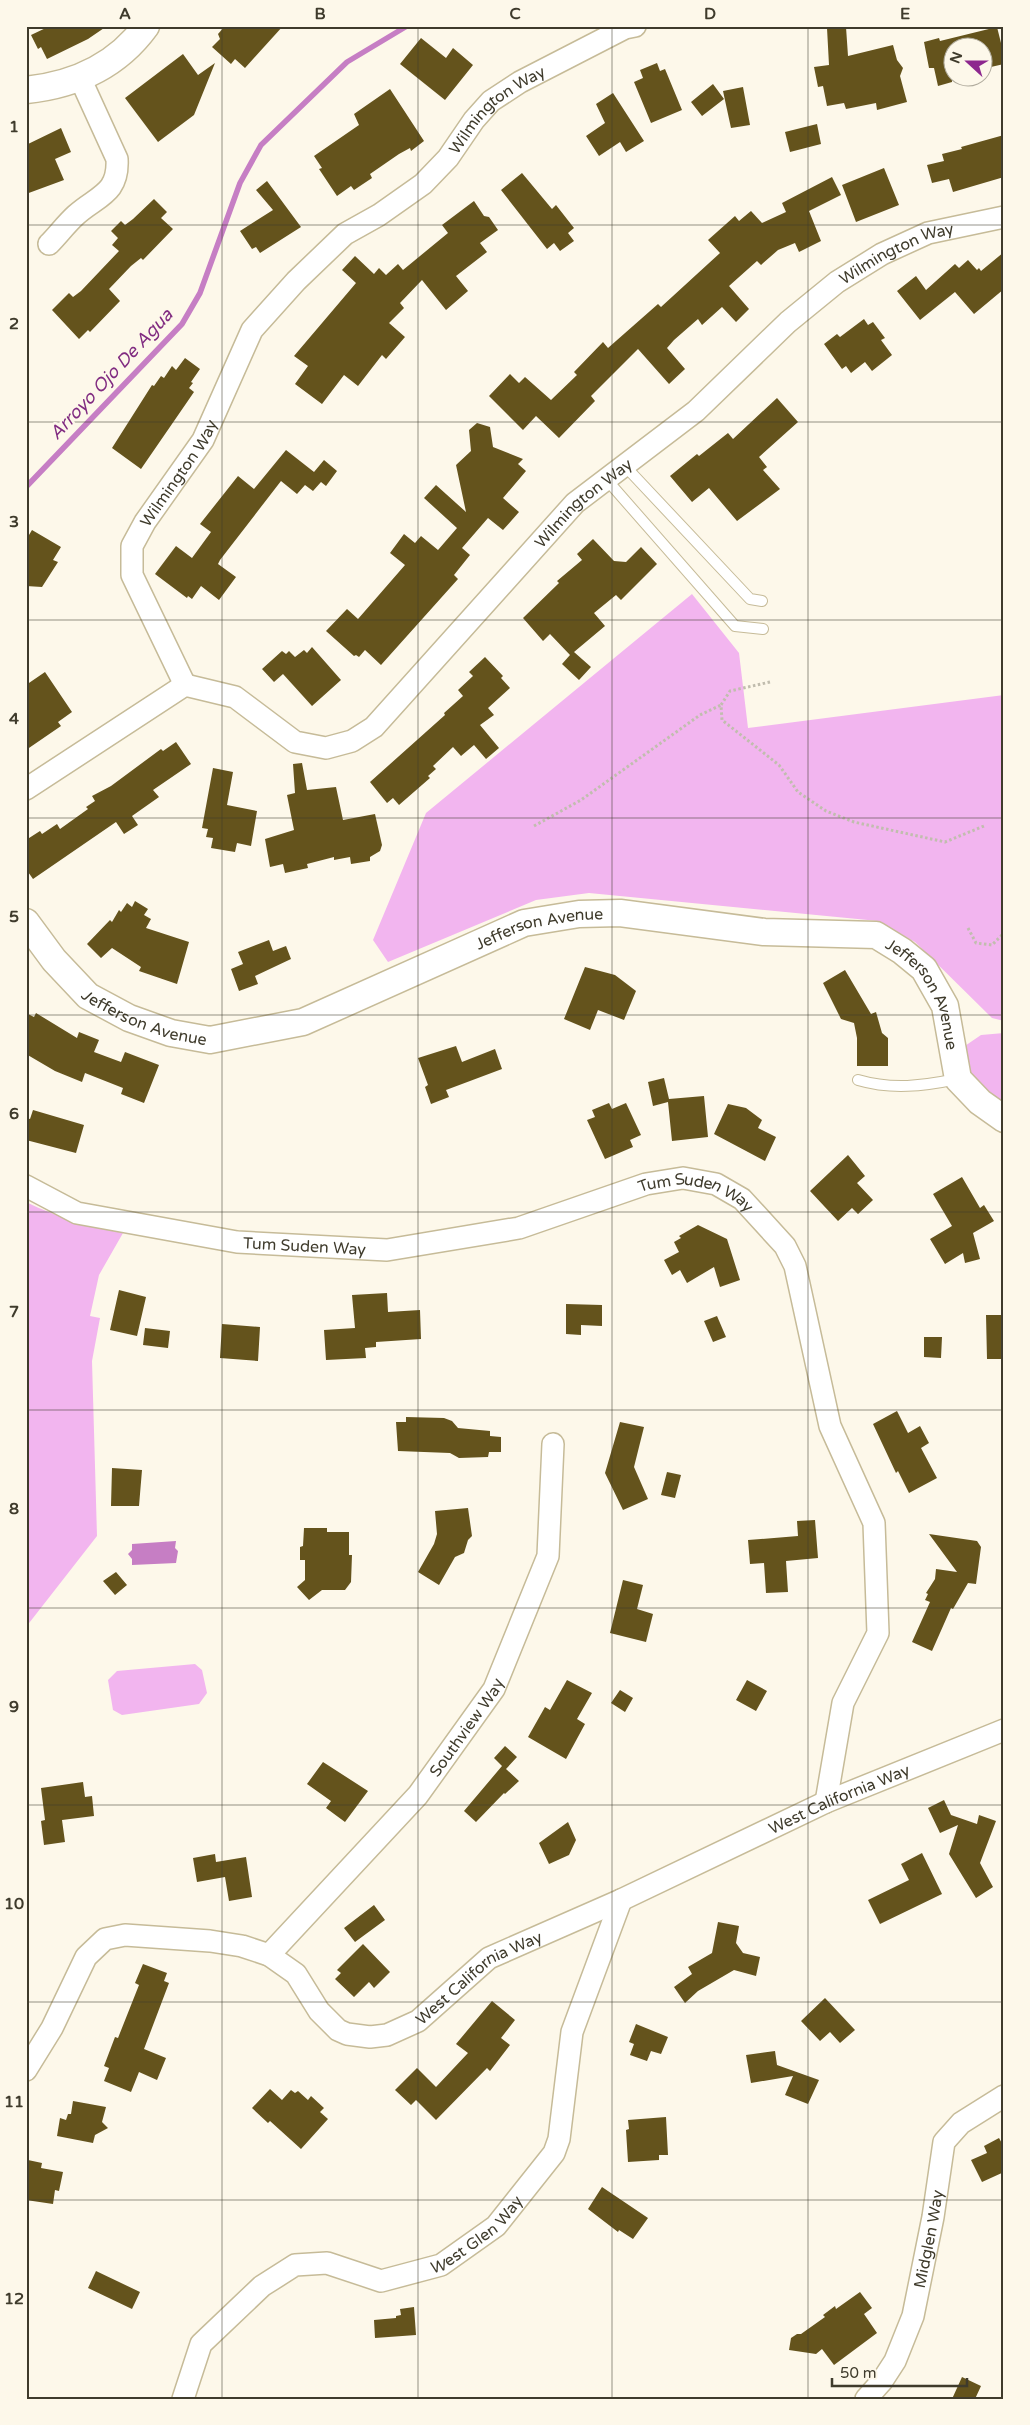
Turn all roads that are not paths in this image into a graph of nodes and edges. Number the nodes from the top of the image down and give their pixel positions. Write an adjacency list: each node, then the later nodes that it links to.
1 (146, 26): 3 (street)
2 (628, 27): 11 (street, Wilmington Way)
3 (80, 78): 4 (street); 6 (street)
4 (26, 90)
5 (1004, 217): 7 (street, Wilmington Way)
6 (49, 244)
7 (624, 465): 8 (street, Wilmington Way); 9 (lane)
8 (607, 480): 10 (lane); 11 (street, Wilmington Way)
9 (762, 601)
10 (763, 630)
11 (185, 685): 12 (street)
12 (26, 790)
13 (26, 922): 14 (street, Jefferson Avenue)
14 (958, 1078): 15 (lane); 16 (street)
15 (858, 1080)
16 (1004, 1120)
17 (26, 1186): 20 (street, Tum Suden Way)
18 (553, 1444): 22 (street, Southview Way)
19 (1004, 1730): 20 (street, West California Way)
20 (826, 1802): 21 (street, West California Way)
21 (621, 1900): 22 (street, West California Way); 25 (street, West Glen Way)
22 (270, 1955): 23 (street, West California Way)
23 (26, 2070)
24 (1004, 2096): 26 (street, Midglen Way)
25 (184, 2399)
26 (866, 2399)

